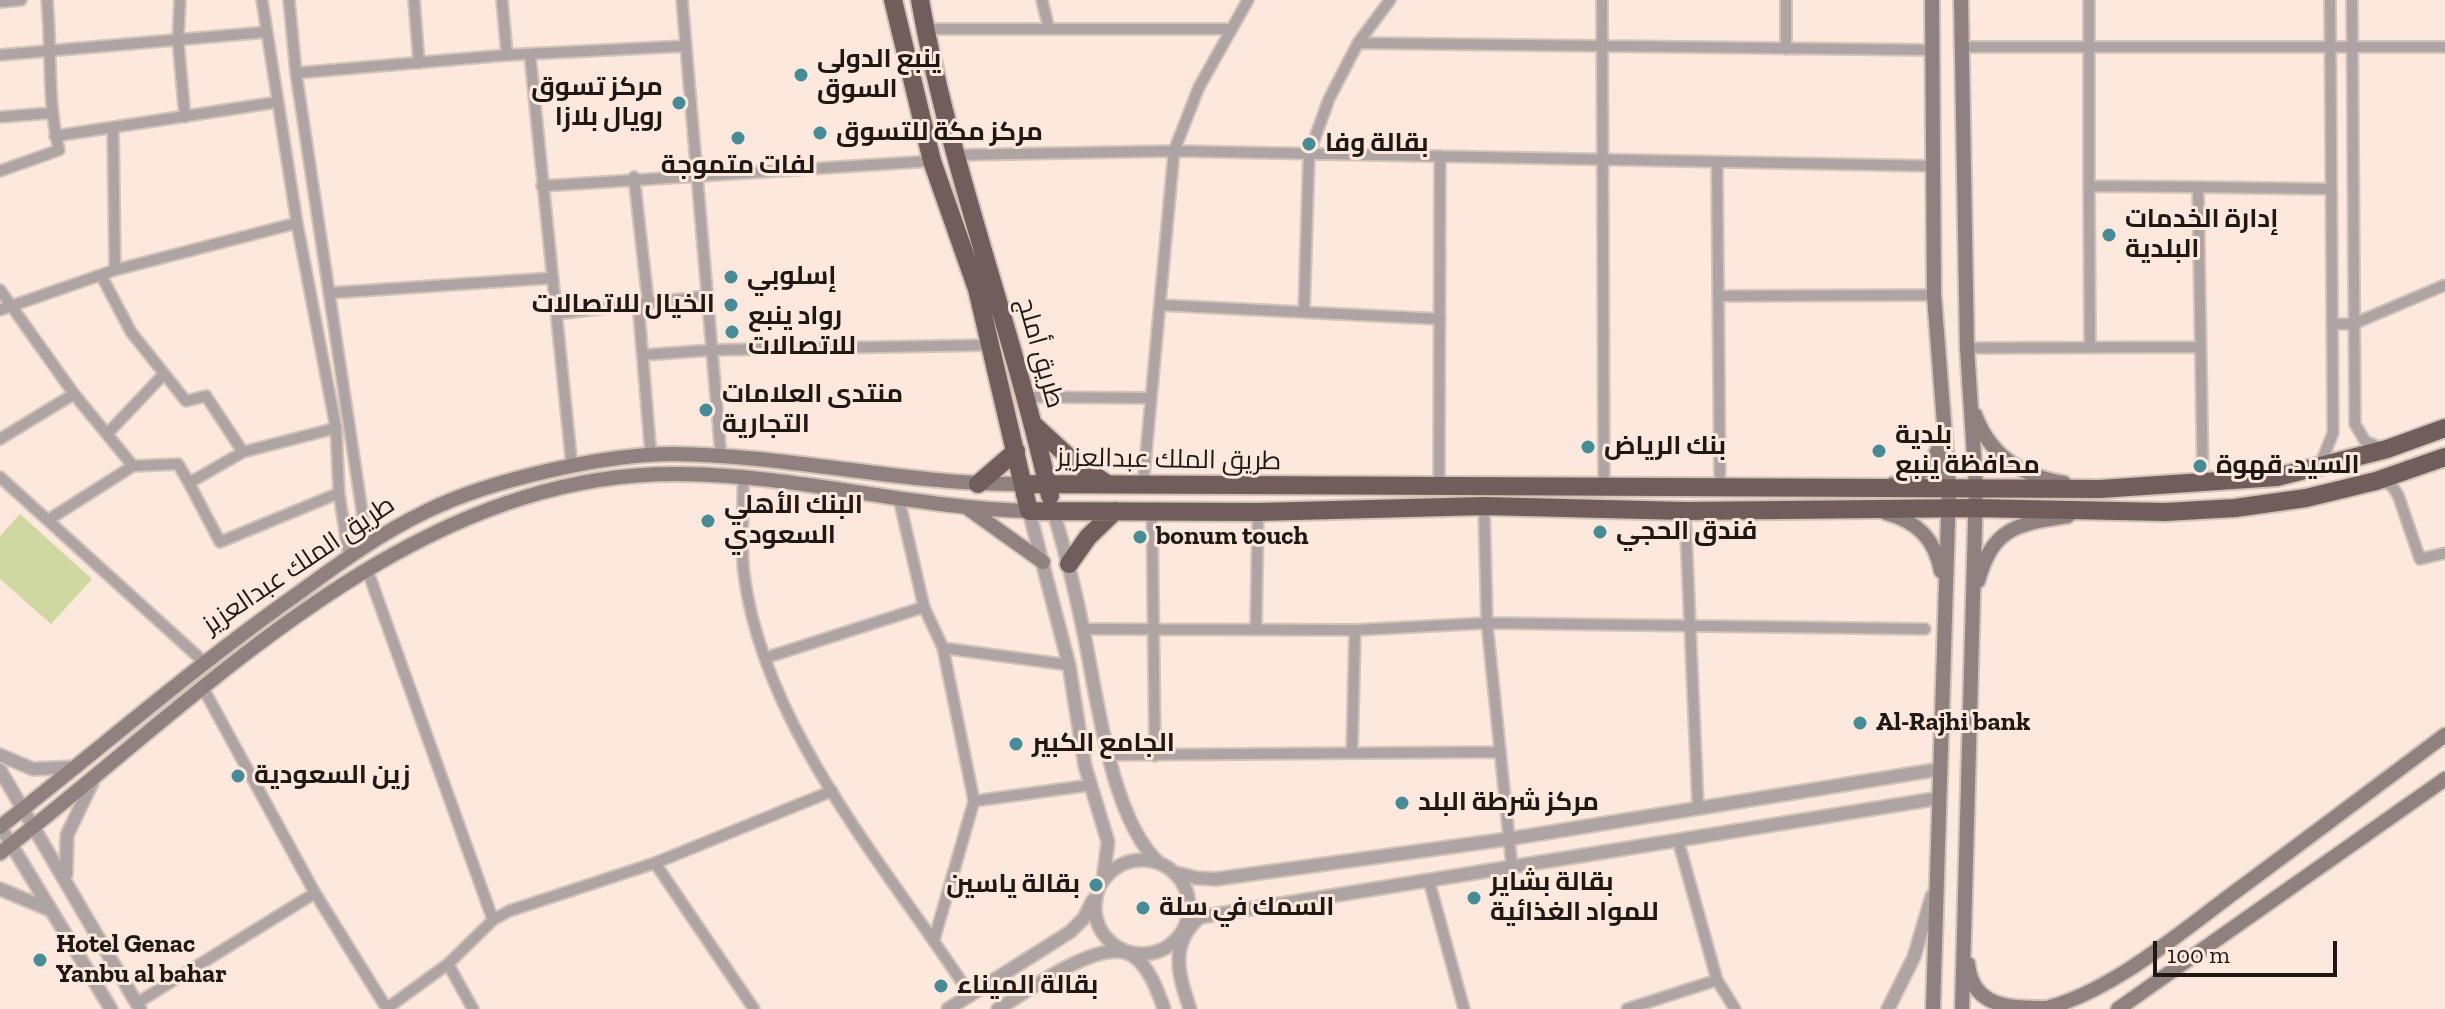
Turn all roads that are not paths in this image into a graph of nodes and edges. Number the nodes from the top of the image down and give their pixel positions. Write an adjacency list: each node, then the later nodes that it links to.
1 (21, 0): 21 (street)
2 (47, 0): 36 (street)
3 (180, 0): 26 (street)
4 (262, 0): 25 (street)
5 (289, 0): 42 (street)
6 (414, 0): 41 (street)
7 (502, 0): 39 (street)
8 (682, 0): 28 (street)
9 (893, 0): 54 (highway, طريق أملج)
10 (920, 0): 22 (highway, طريق أملج)
11 (1042, 0): 23 (street)
12 (1248, 0): 24 (street)
13 (1390, 0): 27 (street)
14 (1602, 0): 30 (street)
15 (1786, 0): 33 (street)
16 (1932, 0): 37 (main road)
17 (1961, 0): 31 (main road)
18 (2089, 0): 29 (street)
19 (2330, 0): 34 (street)
20 (2352, 0): 35 (street)
21 (0, 2)
22 (926, 29): 23 (street); 51 (highway, طريق أملج)
23 (1049, 29): 24 (street)
24 (1229, 29): 49 (street)
25 (267, 32): 26 (street); 43 (street)
26 (178, 40): 36 (street); 46 (street)
27 (1358, 43): 30 (street); 50 (street)
28 (686, 46): 40 (street); 58 (street)
29 (2089, 46): 31 (street); 34 (street); 61 (street)
30 (1602, 47): 33 (street); 53 (street)
31 (1962, 47): 85 (main road)
32 (2445, 47): 35 (street)
33 (1786, 49): 37 (street)
34 (2330, 49): 35 (street); 63 (street)
35 (2352, 49): 81 (street)
36 (52, 50): 38 (street); 44 (street)
37 (1932, 50): 56 (main road)
38 (0, 55)
39 (507, 55): 40 (street); 41 (street)
40 (530, 55): 60 (street)
41 (419, 63): 42 (street)
42 (296, 73): 70 (street)
43 (278, 102): 46 (street); 64 (street)
44 (50, 113): 45 (street); 48 (street)
45 (0, 117)
46 (185, 117): 47 (street)
47 (113, 127): 48 (street); 65 (street)
48 (55, 136): 57 (street)
49 (1174, 151): 50 (street); 51 (street); 75 (street)
50 (1309, 154): 52 (street); 77 (street)
51 (955, 155): 90 (highway, طريق أملج)
52 (1440, 156): 53 (street); 79 (street)
53 (1601, 159): 55 (street); 122 (street)
54 (932, 161): 58 (street); 82 (highway, طريق أملج)
55 (1717, 162): 56 (street); 73 (street)
56 (1933, 166): 71 (main road)
57 (0, 171)
58 (697, 173): 59 (street); 72 (street)
59 (634, 177): 60 (street); 74 (street)
60 (542, 186): 67 (street)
61 (2089, 186): 62 (street); 83 (street)
62 (2198, 187): 63 (street); 84 (street)
63 (2331, 189): 80 (street)
64 (297, 223): 65 (street); 97 (street)
65 (115, 270): 66 (street)
66 (101, 275): 76 (street); 88 (street)
67 (552, 278): 70 (street); 78 (street)
68 (2445, 285): 81 (street)
69 (0, 290): 76 (street)
70 (329, 293): 142 (street)
71 (1934, 295): 73 (street); 95 (main road)
72 (707, 296): 74 (street); 86 (street)
73 (1719, 296): 125 (street)
74 (643, 301): 78 (street); 87 (street)
75 (1160, 305): 77 (street); 91 (street)
76 (4, 307): 89 (street)
77 (1304, 312): 79 (street)
78 (556, 314): 108 (street)
79 (1440, 319): 124 (street)
80 (2332, 324): 81 (street); 94 (street)
81 (2353, 324): 93 (street)
82 (991, 345): 86 (street); 102 (highway, طريق أملج)
83 (2090, 345): 84 (street); 85 (street)
84 (2200, 347): 118 (street)
85 (1967, 348): 92 (main road)
86 (712, 350): 87 (street); 105 (street)
87 (643, 355): 104 (street)
88 (164, 374): 99 (street); 103 (street)
89 (74, 394): 99 (street); 100 (street)
90 (1026, 397): 91 (street); 96 (highway, طريق أملج)
91 (1151, 398): 119 (street)
92 (1970, 403): 120 (main road); 126 (main road)
93 (2354, 409): 94 (street); 101 (street)
94 (2333, 411): 109 (street)
95 (1942, 419): 121 (main road); 123 (main road)
96 (1034, 425): 116 (highway, طريق أملج); 117 (highway)
97 (336, 428): 103 (street); 127 (street)
98 (2445, 428): 101 (highway, طريق الملك عبدالعزيز)
99 (107, 434): 107 (street)
100 (0, 439)
101 (2387, 449): 109 (highway, طريق الملك عبدالعزيز)
102 (1016, 451): 114 (highway); 115 (highway, طريق أملج)
103 (243, 452): 113 (street)
104 (651, 456): 105 (main road, طريق الملك عبدالعزيز); 108 (main road, طريق الملك عبدالعزيز)
105 (721, 456): 114 (main road, طريق الملك عبدالعزيز)
106 (2445, 457): 112 (highway, طريق الملك عبدالعزيز)
107 (133, 466): 113 (street); 141 (street)
108 (572, 467): 142 (main road, طريق الملك عبدالعزيز)
109 (2316, 468): 118 (highway, طريق الملك عبدالعزيز)
110 (743, 476): 128 (main road, طريق الملك عبدالعزيز); 147 (main road, طريق الملك عبدالعزيز); 159 (street)
111 (0, 477): 141 (street)
112 (2376, 481): 135 (highway, طريق الملك عبدالعزيز); 143 (street)
113 (189, 483): 127 (street)
114 (978, 484): 115 (main road, طريق الملك عبدالعزيز)
115 (1023, 484): 116 (highway, طريق الملك عبدالعزيز); 136 (highway, طريق أملج)
116 (1047, 484): 117 (highway, طريق الملك عبدالعزيز); 134 (highway, طريق أملج)
117 (1107, 484): 119 (highway, طريق الملك عبدالعزيز)
118 (2203, 485): 126 (highway, طريق الملك عبدالعزيز)
119 (1143, 486): 124 (highway, طريق الملك عبدالعزيز)
120 (1976, 486): 121 (highway, طريق الملك عبدالعزيز); 126 (highway, طريق الملك عبدالعزيز); 131 (main road)
121 (1949, 487): 123 (highway, طريق الملك عبدالعزيز); 130 (main road)
122 (1604, 488): 124 (highway, طريق الملك عبدالعزيز); 125 (highway, طريق الملك عبدالعزيز)
123 (1860, 488): 125 (highway, طريق الملك عبدالعزيز)
124 (1439, 489)
125 (1720, 489)
126 (2100, 489)
127 (339, 493): 144 (street)
128 (899, 499): 132 (main road, طريق الملك عبدالعزيز); 150 (street)
129 (1484, 506): 138 (highway, طريق الملك عبدالعزيز); 139 (highway, طريق الملك عبدالعزيز); 151 (street)
130 (1949, 508): 131 (highway, طريق الملك عبدالعزيز); 133 (highway, طريق الملك عبدالعزيز); 148 (main road)
131 (1975, 508): 135 (highway, طريق الملك عبدالعزيز); 149 (main road)
132 (969, 509): 136 (main road, طريق الملك عبدالعزيز); 145 (main road)
133 (1866, 509): 138 (highway, طريق الملك عبدالعزيز); 148 (main road)
134 (1053, 510): 136 (highway); 137 (highway, طريق الملك عبدالعزيز); 146 (street)
135 (2100, 510): 149 (main road)
136 (1029, 511): 145 (street)
137 (1115, 511): 140 (highway, طريق الملك عبدالعزيز); 146 (highway)
138 (1685, 511): 152 (street)
139 (1258, 512): 140 (highway, طريق الملك عبدالعزيز); 155 (street)
140 (1152, 513): 154 (street)
141 (48, 520): 160 (street)
142 (367, 544): 144 (main road, طريق الملك عبدالعزيز)
143 (2445, 553)
144 (349, 557): 160 (main road, طريق الملك عبدالعزيز)
145 (1043, 562): 161 (street)
146 (1069, 564): 153 (street)
147 (367, 569): 162 (main road, طريق الملك عبدالعزيز); 198 (street)
148 (1946, 600): 170 (main road)
149 (1972, 601): 197 (main road)
150 (924, 607): 158 (street); 159 (street)
151 (1487, 623): 152 (street); 157 (street); 165 (street)
152 (1689, 625): 156 (street); 178 (street)
153 (1083, 629): 154 (street); 167 (street)
154 (1151, 629): 155 (street); 168 (street)
155 (1256, 629): 157 (street)
156 (1925, 629)
157 (1355, 630): 164 (street)
158 (943, 648): 161 (street); 177 (street)
159 (765, 658): 175 (street)
160 (204, 662): 169 (main road, طريق الملك عبدالعزيز)
161 (1069, 665): 174 (street)
162 (203, 688): 173 (main road, طريق الملك عبدالعزيز); 194 (street)
163 (2445, 735): 220 (main road)
164 (1352, 752): 165 (street); 168 (street)
165 (1498, 752): 182 (street)
166 (0, 755): 169 (street)
167 (1109, 755): 168 (street); 187 (street)
168 (1155, 756)
169 (77, 767): 179 (main road, طريق الملك عبدالعزيز)
170 (1941, 769): 176 (main road); 178 (street)
171 (0, 770): 179 (street)
172 (2445, 779): 221 (main road)
173 (93, 781): 181 (main road, طريق الملك عبدالعزيز); 193 (street)
174 (1091, 785): 177 (street); 190 (street)
175 (832, 791): 186 (street); 200 (street)
176 (1940, 798): 183 (street); 185 (main road)
177 (974, 801): 200 (street)
178 (1698, 806): 182 (street)
179 (23, 809): 180 (main road, طريق الملك عبدالعزيز); 181 (street)
180 (0, 826): 184 (street)
181 (34, 827): 184 (main road, طريق الملك عبدالعزيز); 193 (street)
182 (1508, 839): 188 (street); 189 (street)
183 (1678, 840): 188 (street); 203 (street)
184 (6, 849): 196 (street)
185 (1938, 862): 217 (street); 218 (main road)
186 (655, 863): 198 (street); 209 (street)
187 (1159, 863): 189 (street); 190 (street)
188 (1512, 867): 191 (street)
189 (1173, 872): 199 (street)
190 (1103, 880): 195 (street)
191 (1429, 881): 199 (street); 214 (street)
192 (0, 889): 196 (street)
193 (70, 889): 205 (street)
194 (315, 893): 205 (street); 207 (street)
195 (1096, 893): 201 (street); 204 (street)
196 (48, 909): 206 (street)
197 (1964, 919): 219 (main road); 220 (main road)
198 (493, 920): 202 (street)
199 (1182, 932): 201 (street); 213 (street)
200 (934, 940): 204 (street)
201 (1129, 953): 211 (street); 212 (street)
202 (448, 964): 207 (street); 208 (street)
203 (1717, 980): 215 (street); 216 (street)
204 (971, 996): 210 (street)
205 (138, 1006)
206 (111, 1009)
207 (386, 1009)
208 (473, 1009)
209 (754, 1009)
210 (948, 1009)
211 (998, 1009)
212 (1164, 1009)
213 (1190, 1009)
214 (1464, 1009)
215 (1627, 1009)
216 (1735, 1009)
217 (1888, 1009)
218 (1933, 1009)
219 (1962, 1009)
220 (2044, 1009)
221 (2118, 1009)

